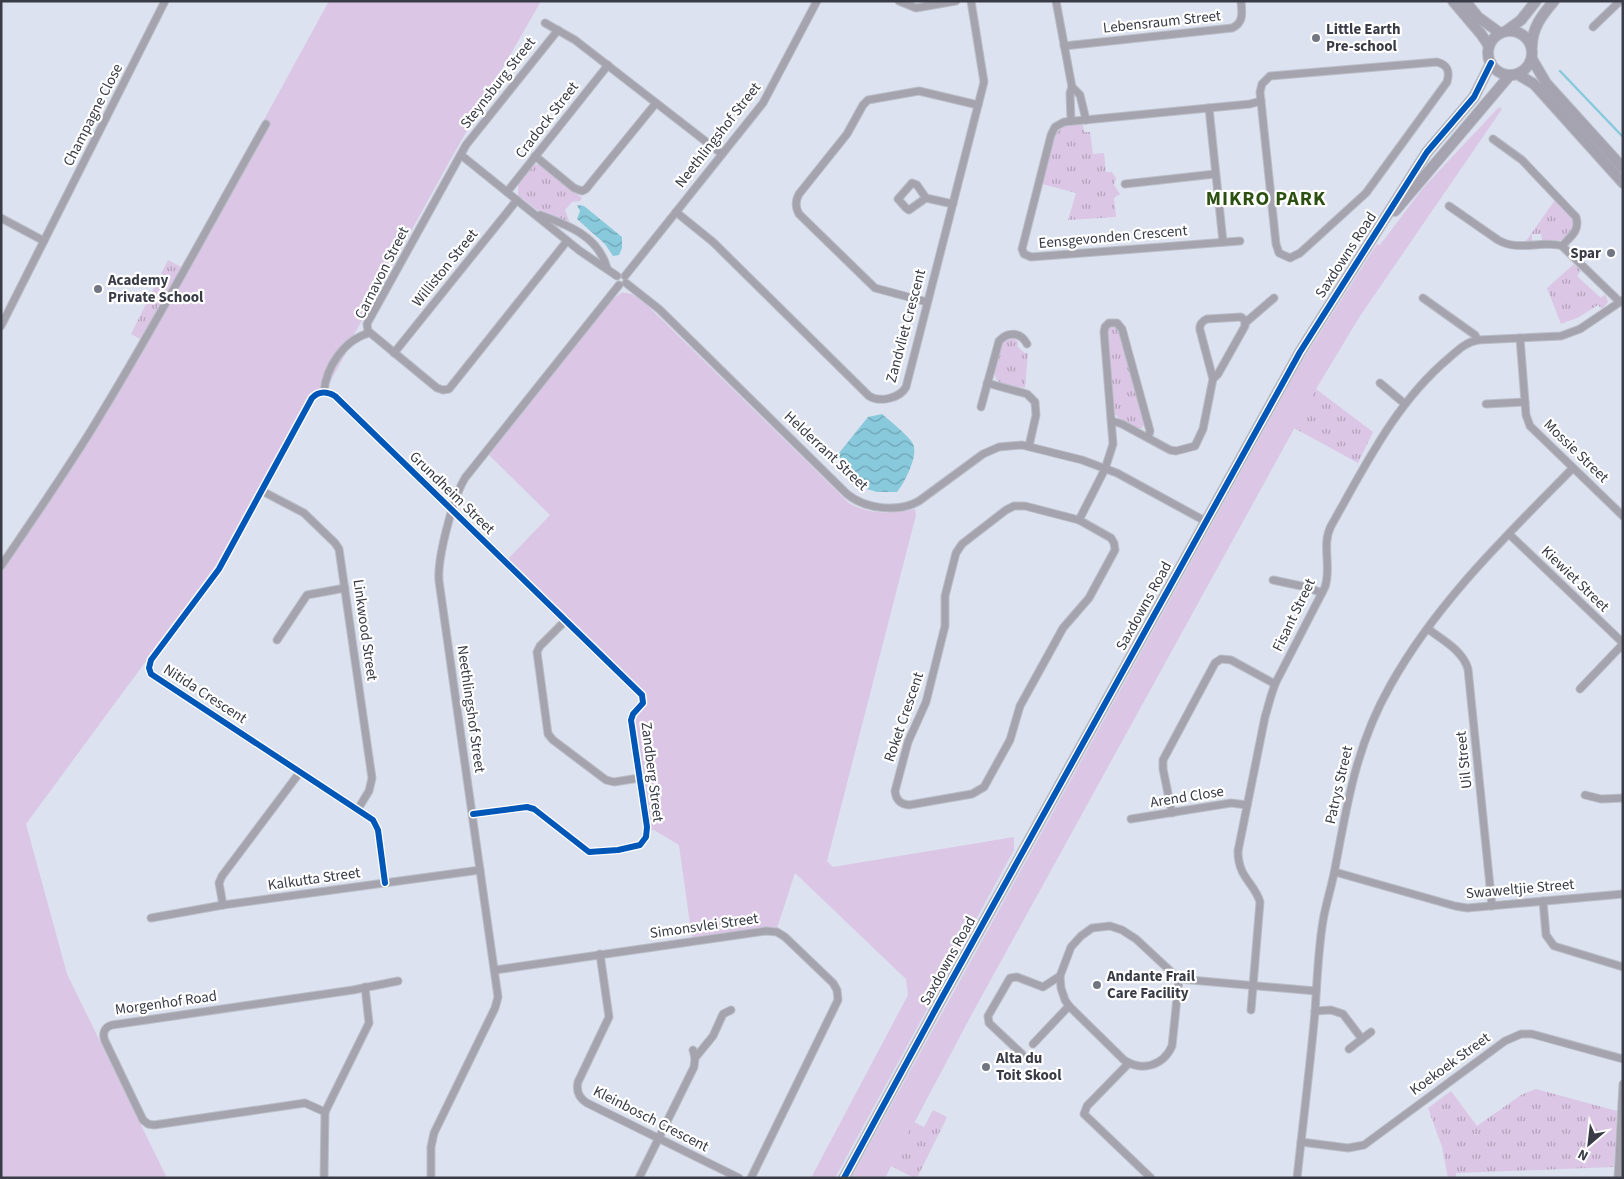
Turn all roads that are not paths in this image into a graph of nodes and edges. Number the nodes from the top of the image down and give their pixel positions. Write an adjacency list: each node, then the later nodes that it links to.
1 (165, 1): 50 (street, Champagne Close)
2 (817, 1): 34 (street, Neethlingshof Street)
3 (899, 1): 4 (street)
4 (956, 1)
5 (971, 1): 27 (street, Zandvliet Crescent)
6 (1056, 1): 17 (street)
7 (1240, 1): 17 (street, Lebensraum Street)
8 (1453, 1): 18 (street)
9 (1465, 1): 16 (street)
10 (1536, 1): 16 (street)
11 (1554, 1): 19 (street)
12 (1620, 1): 14 (street)
13 (545, 23): 15 (street)
14 (1593, 27)
15 (558, 30): 22 (street); 33 (street, Steynsburg Street)
16 (1503, 32): 18 (street); 19 (street)
17 (1064, 46): 24 (street)
18 (1489, 46): 21 (street)
19 (1532, 48): 20 (street)
20 (1532, 59): 23 (street); 36 (street)
21 (1491, 63): 23 (street); 48 (street, Saxdowns Road)
22 (608, 65): 26 (street); 35 (street, Cradock Street)
23 (1513, 74): 38 (street); 48 (street, Saxdowns Road)
24 (1072, 87): 29 (street); 30 (street)
25 (1261, 101): 25 (street); 28 (street)
26 (656, 103): 34 (street); 35 (street)
27 (978, 105): 43 (street, Zandvliet Crescent); 61 (street)
28 (1209, 108): 29 (street); 37 (street)
29 (1086, 120): 30 (street)
30 (1071, 121): 52 (street, Eensgevonden Crescent)
31 (266, 124): 88 (street)
32 (1493, 138): 53 (street)
33 (461, 154): 40 (street); 64 (street, Carnavon Street)
34 (722, 154): 45 (street, Neethlingshof Street)
35 (535, 156): 40 (street, Cradock Street)
36 (1623, 168)
37 (1215, 174): 39 (street); 52 (street)
38 (1623, 183)
39 (1125, 184)
40 (507, 192): 42 (street)
41 (926, 198): 43 (street)
42 (517, 200): 46 (street); 68 (street, Williston Street)
43 (953, 204): 61 (street, Zandvliet Crescent)
44 (1449, 206): 53 (street)
45 (676, 212): 57 (street, Neethlingshof Street); 61 (street, Zandvliet Crescent)
46 (534, 213): 49 (street); 54 (street)
47 (1, 218): 50 (street)
48 (1378, 230): 86 (street, Saxdowns Road)
49 (567, 240): 55 (street); 68 (street, Carnavon Street)
50 (44, 241): 63 (street, Champagne Close)
51 (1240, 241): 52 (street, Eensgevonden Crescent)
52 (1223, 242)
53 (1562, 246): 60 (street)
54 (600, 250): 55 (street); 56 (street)
55 (592, 259): 56 (street)
56 (607, 268): 57 (street)
57 (624, 281): 79 (street, Helderrant Street); 83 (street, Neethlingshof Street)
58 (1274, 298): 62 (street)
59 (1423, 298): 66 (street)
60 (1621, 301): 65 (street, Fisant Street)
61 (927, 302)
62 (1245, 323): 69 (street); 69 (street)
63 (1, 326)
64 (369, 333): 68 (street, Carnavon Street); 72 (street)
65 (1520, 338): 66 (street, Fisant Street); 73 (street, Mossie Street)
66 (1478, 340): 74 (street, Fisant Street)
67 (1027, 344): 70 (street)
68 (394, 353)
69 (1213, 379): 78 (street)
70 (987, 383): 76 (street); 79 (street)
71 (1380, 383): 74 (street)
72 (324, 392): 82 (street); 83 (street, Grundheim Street)
73 (1525, 402): 75 (street); 80 (street, Mossie Street)
74 (1405, 404): 91 (street, Fisant Street)
75 (1486, 404)
76 (981, 407)
77 (1112, 421): 78 (street); 78 (street); 81 (street)
78 (1148, 438)
79 (1029, 446): 81 (street, Helderrant Street)
80 (1573, 468): 84 (street, Mossie Street); 87 (street, Patrys Street)
81 (1105, 469): 85 (street); 86 (street, Helderrant Street)
82 (262, 491): 90 (street, Linkwood Street); 99 (street, Nitida Crescent)
83 (453, 511): 92 (street, Grundheim Street); 106 (street, Neethlingshof Street)
84 (1623, 516)
85 (1079, 520): 85 (street, Roket Crescent)
86 (1205, 521): 147 (street, Saxdowns Road)
87 (1509, 534): 93 (street, Patrys Street); 95 (street, Kiewiet Street)
88 (1, 566)
89 (1273, 580): 91 (street)
90 (345, 588): 94 (street); 104 (street, Linkwood Street)
91 (1322, 593): 96 (street, Fisant Street)
92 (566, 620): 98 (street, Grundheim Street); 100 (street)
93 (1428, 629): 109 (street, Patrys Street); 114 (street, Uil Street)
94 (277, 640)
95 (1623, 644): 97 (street)
96 (1275, 684): 103 (street, Fisant Street); 105 (street)
97 (1580, 689)
98 (643, 700): 100 (street, Zandberg Street)
99 (300, 772): 104 (street, Nitida Crescent); 113 (street)
100 (638, 778): 106 (street, Zandberg Street)
101 (1585, 795): 102 (street)
102 (1623, 798)
103 (1247, 805): 105 (street, Arend Close); 122 (street, Fisant Street)
104 (358, 809): 110 (street, Nitida Crescent)
105 (1172, 813): 107 (street, Arend Close)
106 (473, 814): 108 (street, Neethlingshof Street)
107 (1131, 819)
108 (480, 870): 110 (street, Kalkutta Street); 118 (street, Neethlingshof Street)
109 (1335, 872): 114 (street, Swaweltjie Street); 124 (street, Patrys Street)
110 (385, 883): 113 (street, Kalkutta Street)
111 (1623, 894): 112 (street, Swaweltjie Street)
112 (1543, 901): 114 (street, Swaweltjie Street); 117 (street)
113 (223, 906): 115 (street, Kalkutta Street)
114 (1492, 906)
115 (151, 918)
116 (600, 954): 118 (street, Simonsvlei Street); 140 (street, Kleinbosch Crescent); 146 (street, Simonsvlei Street)
117 (1623, 967)
118 (495, 970): 143 (street, Neethlingshof Street)
119 (1060, 976): 120 (street); 125 (street); 134 (street)
120 (1179, 979): 122 (street); 137 (street)
121 (398, 981): 123 (street, Morgenhof Road)
122 (1253, 985): 124 (street); 127 (street, Fisant Street)
123 (365, 987): 139 (street); 139 (street, Morgenhof Road)
124 (1316, 991): 128 (street, Patrys Street)
125 (1069, 1006): 131 (street); 137 (street)
126 (731, 1010): 135 (street)
127 (1251, 1010)
128 (1315, 1011): 130 (street); 141 (street, Patrys Street)
129 (1371, 1032): 130 (street)
130 (1362, 1039): 132 (street)
131 (1033, 1044)
132 (1349, 1048)
133 (693, 1050): 135 (street)
134 (1022, 1054)
135 (695, 1058): 140 (street)
136 (1623, 1059): 141 (street, Koekoek Street)
137 (1129, 1063): 148 (street)
138 (1623, 1084): 150 (street)
139 (325, 1112): 142 (street)
140 (659, 1138): 144 (street); 145 (street, Kleinbosch Crescent)
141 (1301, 1142): 149 (street, Patrys Street)
142 (324, 1178)
143 (431, 1178)
144 (639, 1178)
145 (739, 1178)
146 (751, 1178)
147 (844, 1178)
148 (1151, 1178)
149 (1297, 1178)
150 (1618, 1178)

